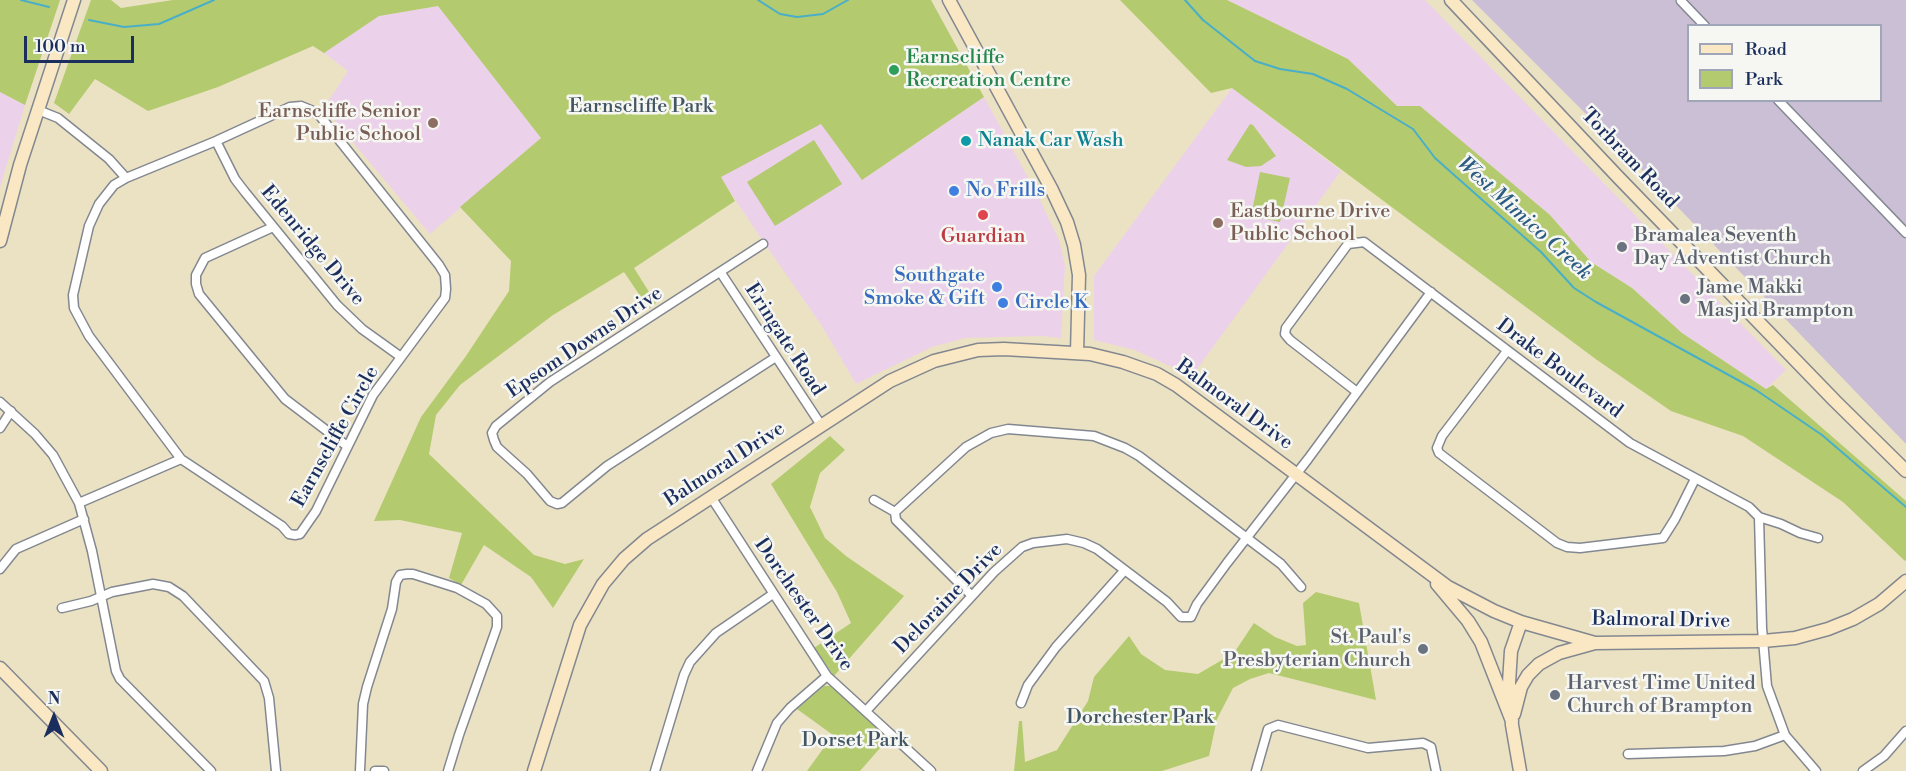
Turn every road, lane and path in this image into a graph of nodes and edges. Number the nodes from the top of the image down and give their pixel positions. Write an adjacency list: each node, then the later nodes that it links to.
1 (74, 0): 7 (street)
2 (949, 0): 17 (street)
3 (1451, 0): 27 (street, Torbram Road)
4 (1681, 1): 5 (street)
5 (1703, 24)
6 (1780, 102): 11 (street)
7 (38, 110): 9 (street); 12 (street)
8 (216, 141): 9 (street, Earnscliffe Circle); 10 (street, Edenridge Drive); 18 (street, Earnscliffe Circle)
9 (126, 178): 26 (street, Earnscliffe Circle)
10 (273, 226): 18 (street, Edenridge Drive); 25 (street)
11 (1906, 233)
12 (0, 241)
13 (763, 244): 14 (street, Epsom Downs Drive)
14 (721, 273): 19 (street, Eringate Road); 19 (street, Epsom Downs Drive)
15 (1431, 292): 16 (street, Drake Boulevard); 20 (street); 20 (street, Drake Boulevard)
16 (1507, 351): 29 (street, Drake Boulevard); 29 (street)
17 (1077, 353): 23 (street, Balmoral Drive); 28 (street, Balmoral Drive)
18 (401, 357): 25 (street, Earnscliffe Circle)
19 (776, 357): 23 (street, Eringate Road)
20 (1357, 392): 28 (street)
21 (0, 402): 22 (street)
22 (11, 411): 24 (street); 32 (street)
23 (821, 425): 30 (street, Balmoral Drive)
24 (0, 428)
25 (347, 446): 26 (street, Earnscliffe Circle)
26 (182, 459): 32 (street)
27 (1906, 471)
28 (1296, 474): 36 (street, Deloraine Drive); 40 (street, Balmoral Drive)
29 (1695, 479): 34 (street, Drake Boulevard)
30 (711, 497): 43 (street, Dorchester Drive); 65 (street, Balmoral Drive)
31 (874, 500): 33 (street)
32 (79, 503): 35 (street)
33 (895, 512): 36 (street); 45 (street)
34 (1760, 517): 37 (street, Drake Boulevard); 48 (street)
35 (84, 519): 38 (street); 44 (street)
36 (1246, 538): 39 (street, Deloraine Drive); 42 (street)
37 (1818, 538)
38 (0, 569)
39 (1124, 571): 45 (street, Deloraine Drive); 52 (street)
40 (1426, 571): 47 (street, Balmoral Drive); 54 (street)
41 (1906, 581): 48 (street, Balmoral Drive)
42 (1301, 587)
43 (773, 594): 51 (street, Dorchester Drive); 66 (street)
44 (101, 596): 46 (street); 59 (street); 60 (street)
45 (972, 596): 53 (street, Deloraine Drive)
46 (62, 608)
47 (1521, 622): 49 (street, Balmoral Drive); 54 (street)
48 (1763, 641): 49 (street, Balmoral Drive); 56 (street)
49 (1595, 643): 54 (street)
50 (0, 668): 58 (street)
51 (827, 675): 53 (street, Dorchester Drive); 67 (street)
52 (1021, 703)
53 (866, 711): 68 (street, Dorchester Drive)
54 (1512, 721): 71 (street)
55 (1906, 731): 73 (street)
56 (1785, 735): 57 (street); 72 (street)
57 (1628, 754)
58 (101, 771)
59 (211, 771)
60 (276, 771)
61 (360, 771): 64 (street)
62 (375, 771): 63 (street)
63 (384, 771)
64 (448, 771)
65 (534, 771)
66 (655, 771)
67 (757, 771)
68 (931, 771)
69 (1256, 771): 70 (street)
70 (1436, 771)
71 (1520, 771)
72 (1816, 771)
73 (1863, 771)

